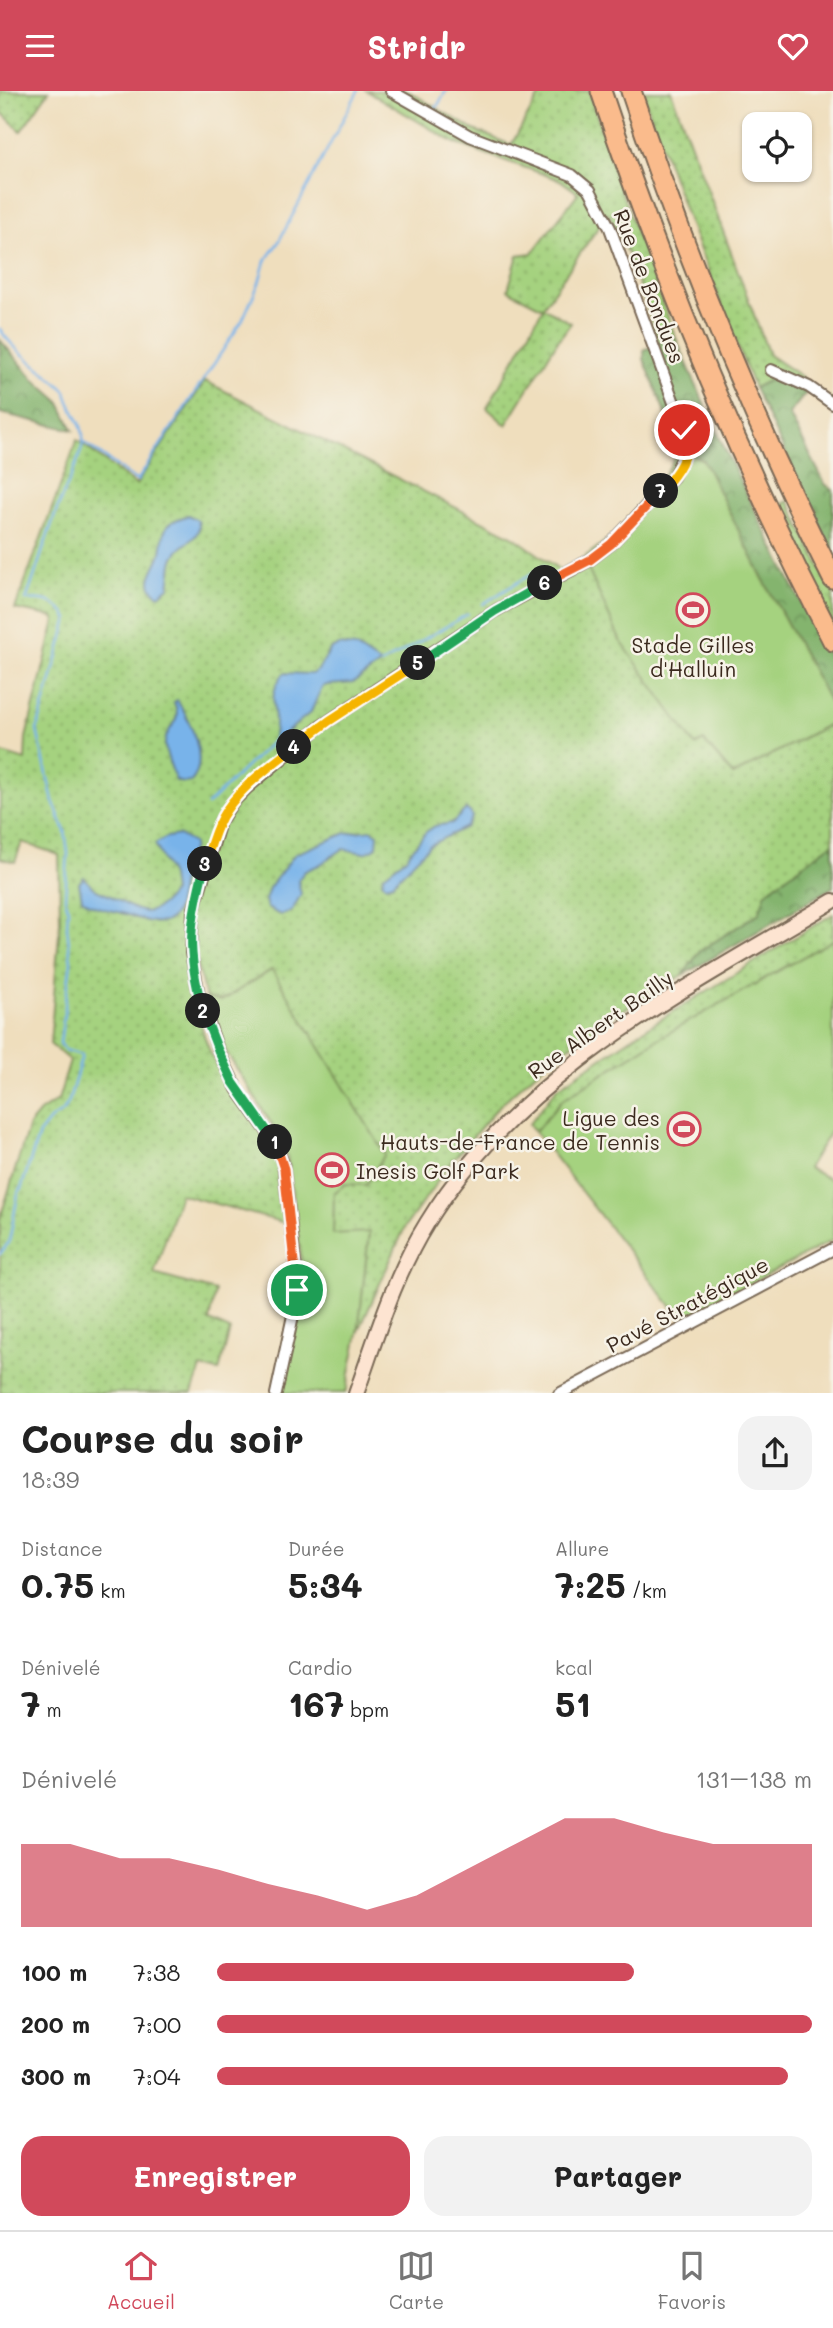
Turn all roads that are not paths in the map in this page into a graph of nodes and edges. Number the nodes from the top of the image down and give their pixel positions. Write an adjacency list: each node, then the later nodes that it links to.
1 (391, 91): 11 (street, Rue de Bondues)
2 (601, 91): 7 (highway)
3 (631, 91): 6 (highway)
4 (771, 370): 5 (street)
5 (833, 404)
6 (833, 579)
7 (833, 641)
8 (833, 901): 10 (main road, Rue Albert Bailly)
9 (833, 1248): 14 (street, Pavé Stratégique)
10 (376, 1338): 12 (main road, Rue Albert Bailly); 13 (main road, Rue Albert Bailly)
11 (276, 1393)
12 (356, 1393)
13 (362, 1393)
14 (561, 1393)

